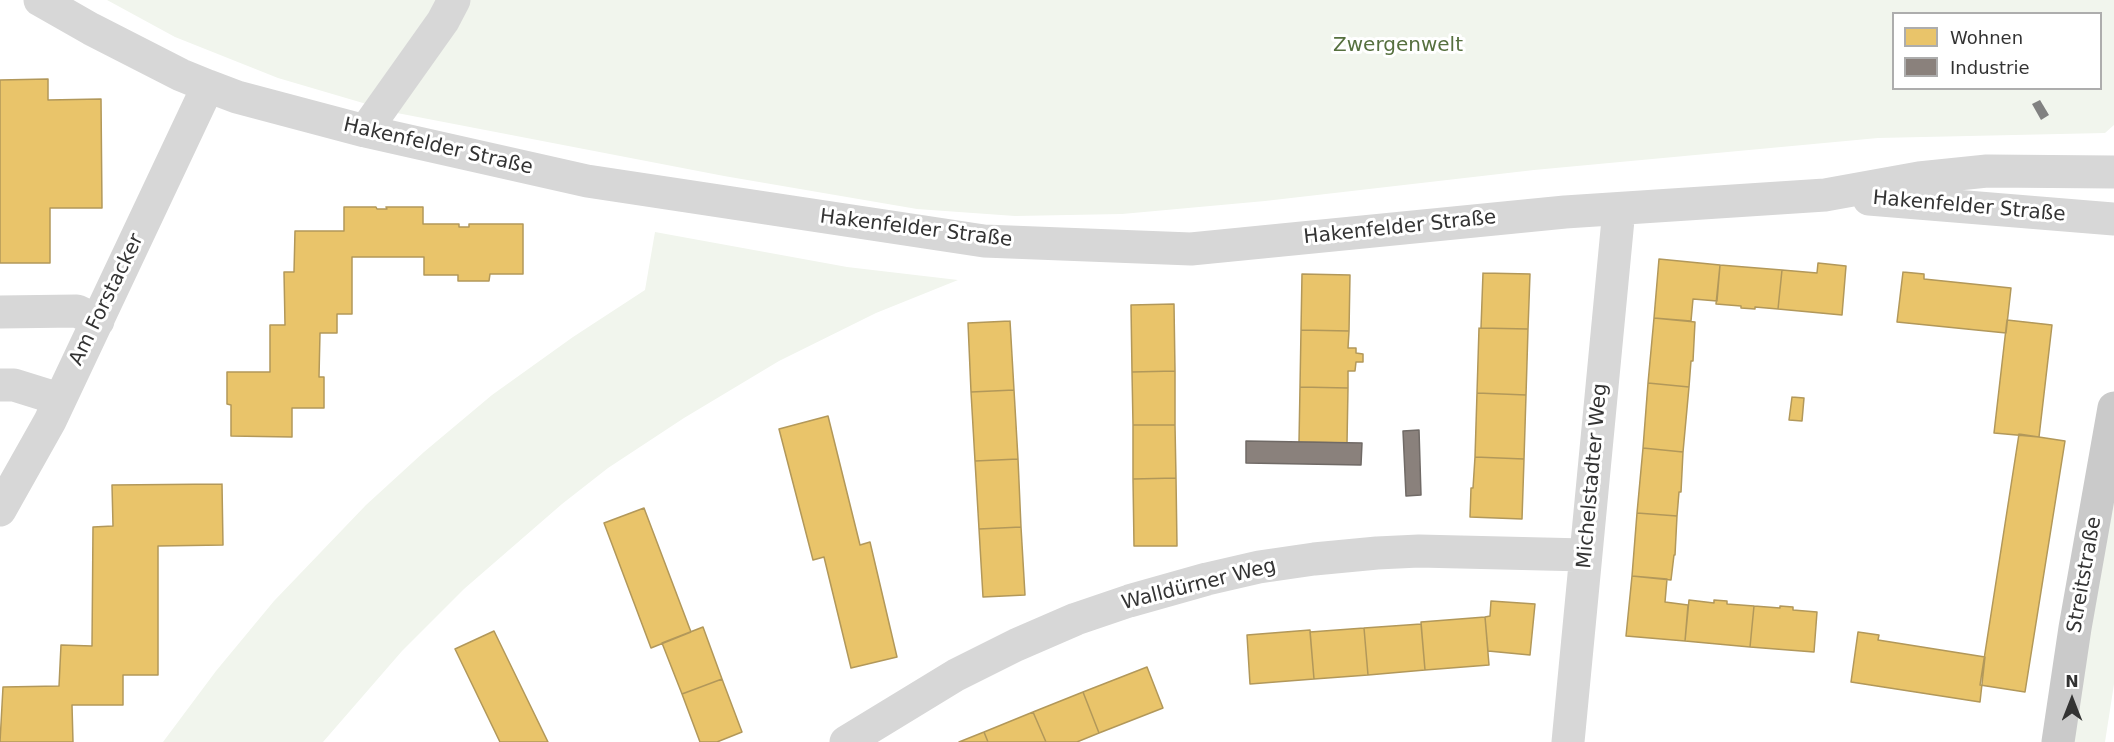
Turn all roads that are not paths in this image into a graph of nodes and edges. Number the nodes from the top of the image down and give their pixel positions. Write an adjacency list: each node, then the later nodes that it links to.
1 (40, 0): 3 (street, Hakenfelder Straße)
2 (454, 0): 4 (street)
3 (208, 86): 4 (street, Hakenfelder Straße); 10 (street, Am Forstacker)
4 (364, 131): 7 (street, Hakenfelder Straße)
5 (2114, 172): 6 (street, Hakenfelder Straße)
6 (1825, 195): 7 (street, Hakenfelder Straße); 8 (street, Hakenfelder Straße)
7 (1619, 209): 15 (street, Michelstadter Weg)
8 (2114, 219)
9 (0, 312): 10 (street)
10 (98, 321): 12 (street, Am Forstacker)
11 (0, 385): 12 (street)
12 (60, 399): 14 (street, Am Forstacker)
13 (2114, 408): 18 (main road, Streitstraße)
14 (0, 510)
15 (1585, 555): 16 (street, Walldürner Weg); 17 (street, Michelstadter Weg)
16 (846, 742)
17 (1568, 742)
18 (2058, 742)

